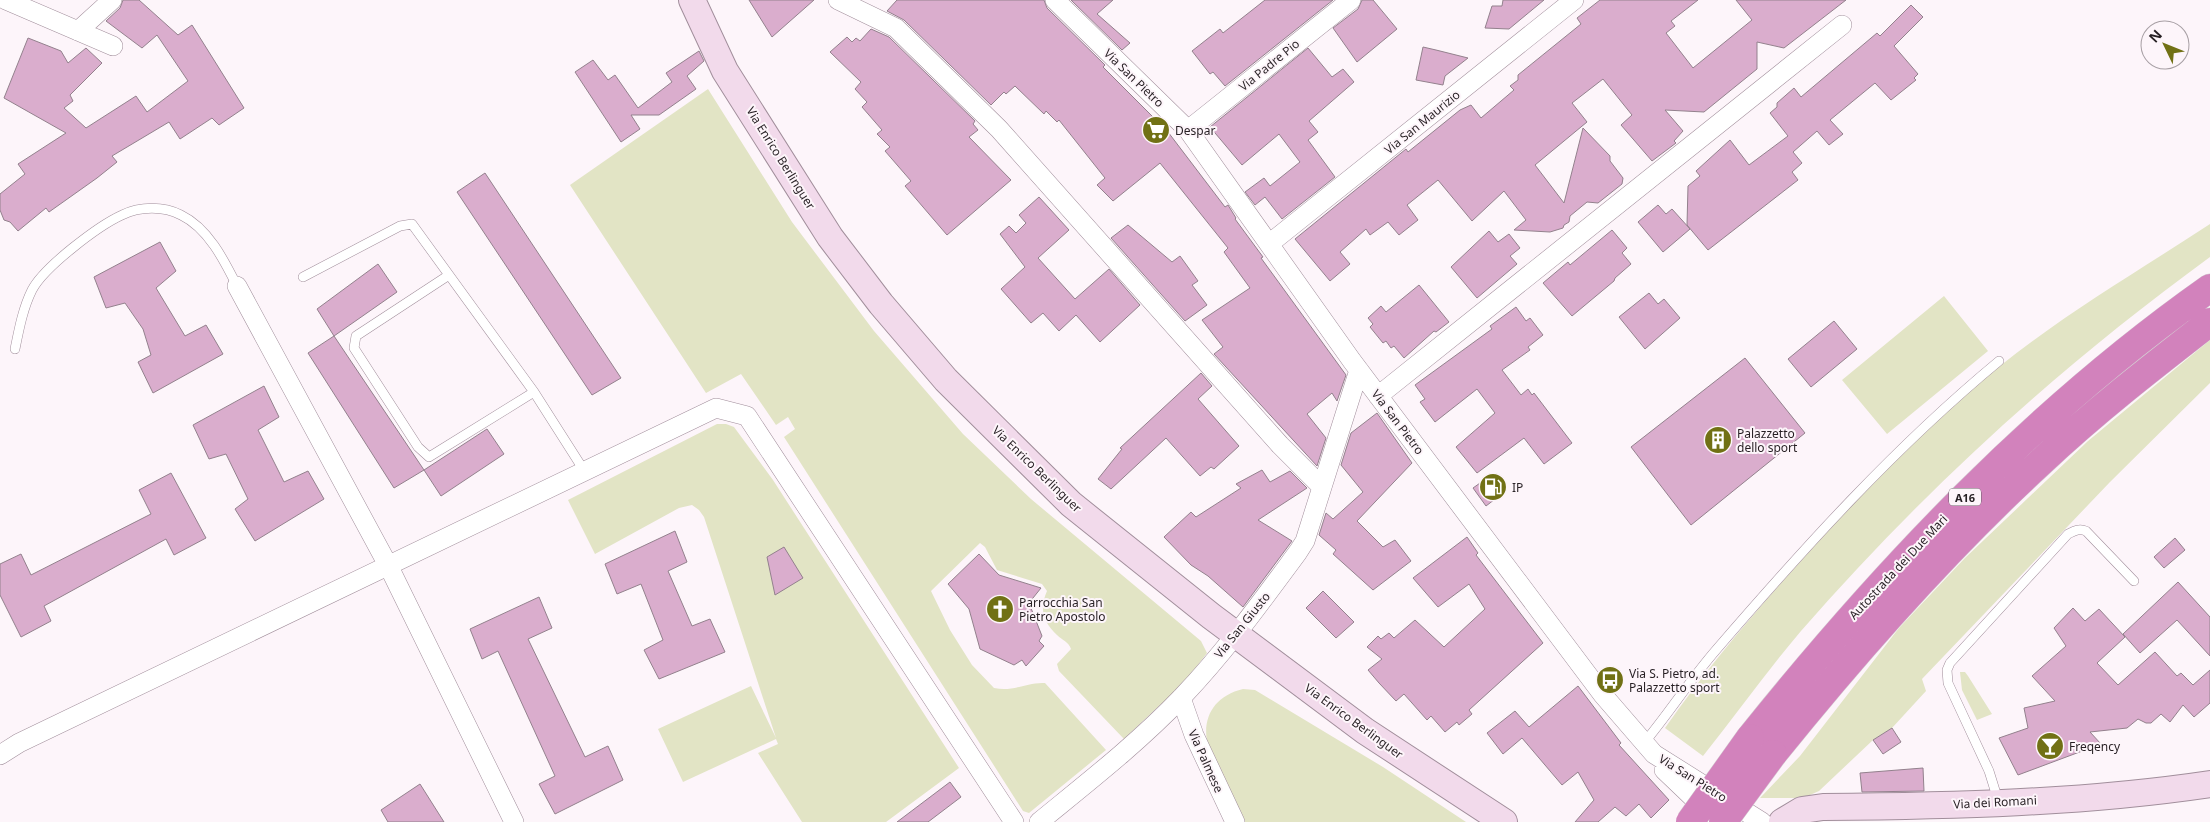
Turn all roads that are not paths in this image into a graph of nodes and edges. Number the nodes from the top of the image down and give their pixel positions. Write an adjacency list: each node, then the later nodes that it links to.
1 (6, 0): 9 (street)
2 (112, 0): 9 (street)
3 (692, 0): 27 (main road, Via Enrico Berlinguer)
4 (838, 0): 24 (street)
5 (1055, 0): 11 (street, Via San Pietro)
6 (1351, 0): 11 (street, Via Padre Pio)
7 (1574, 0): 12 (street, Via San Maurizio)
8 (1842, 25): 22 (street)
9 (78, 31): 10 (street)
10 (113, 46)
11 (1188, 130): 12 (street, Via San Pietro)
12 (1270, 244): 20 (street, Via San Pietro)
13 (449, 274): 14 (lane); 21 (lane); 21 (lane)
14 (303, 277)
15 (237, 286): 18 (lane); 25 (street)
16 (2210, 288): 38 (highway, Autostrada dei Due Mari / A16, bridge)
17 (2210, 322): 40 (highway, A16, bridge)
18 (15, 348)
19 (1999, 362): 29 (lane)
20 (1359, 370): 22 (street, Via San Pietro); 24 (street, Via San Giusto)
21 (534, 392): 23 (lane)
22 (1378, 396): 29 (street, Via San Pietro)
23 (585, 472): 25 (street); 34 (street)
24 (1322, 487): 27 (street, Via San Giusto)
25 (389, 567): 30 (street); 33 (street)
26 (2134, 581): 32 (lane)
27 (1237, 635): 28 (street, Via San Giusto); 37 (main road, Via Enrico Berlinguer)
28 (1181, 698): 35 (street, Via San Giusto); 36 (street, Via Palmese)
29 (1649, 749): 39 (street); 41 (street, Via San Pietro)
30 (0, 755)
31 (2210, 784): 32 (main road, Via dei Romani)
32 (1999, 803): 42 (main road, Via dei Romani)
33 (514, 822)
34 (1014, 822)
35 (1039, 822)
36 (1235, 822)
37 (1504, 822)
38 (1690, 822)
39 (1719, 822)
40 (1723, 822)
41 (1762, 822)
42 (1782, 822)

